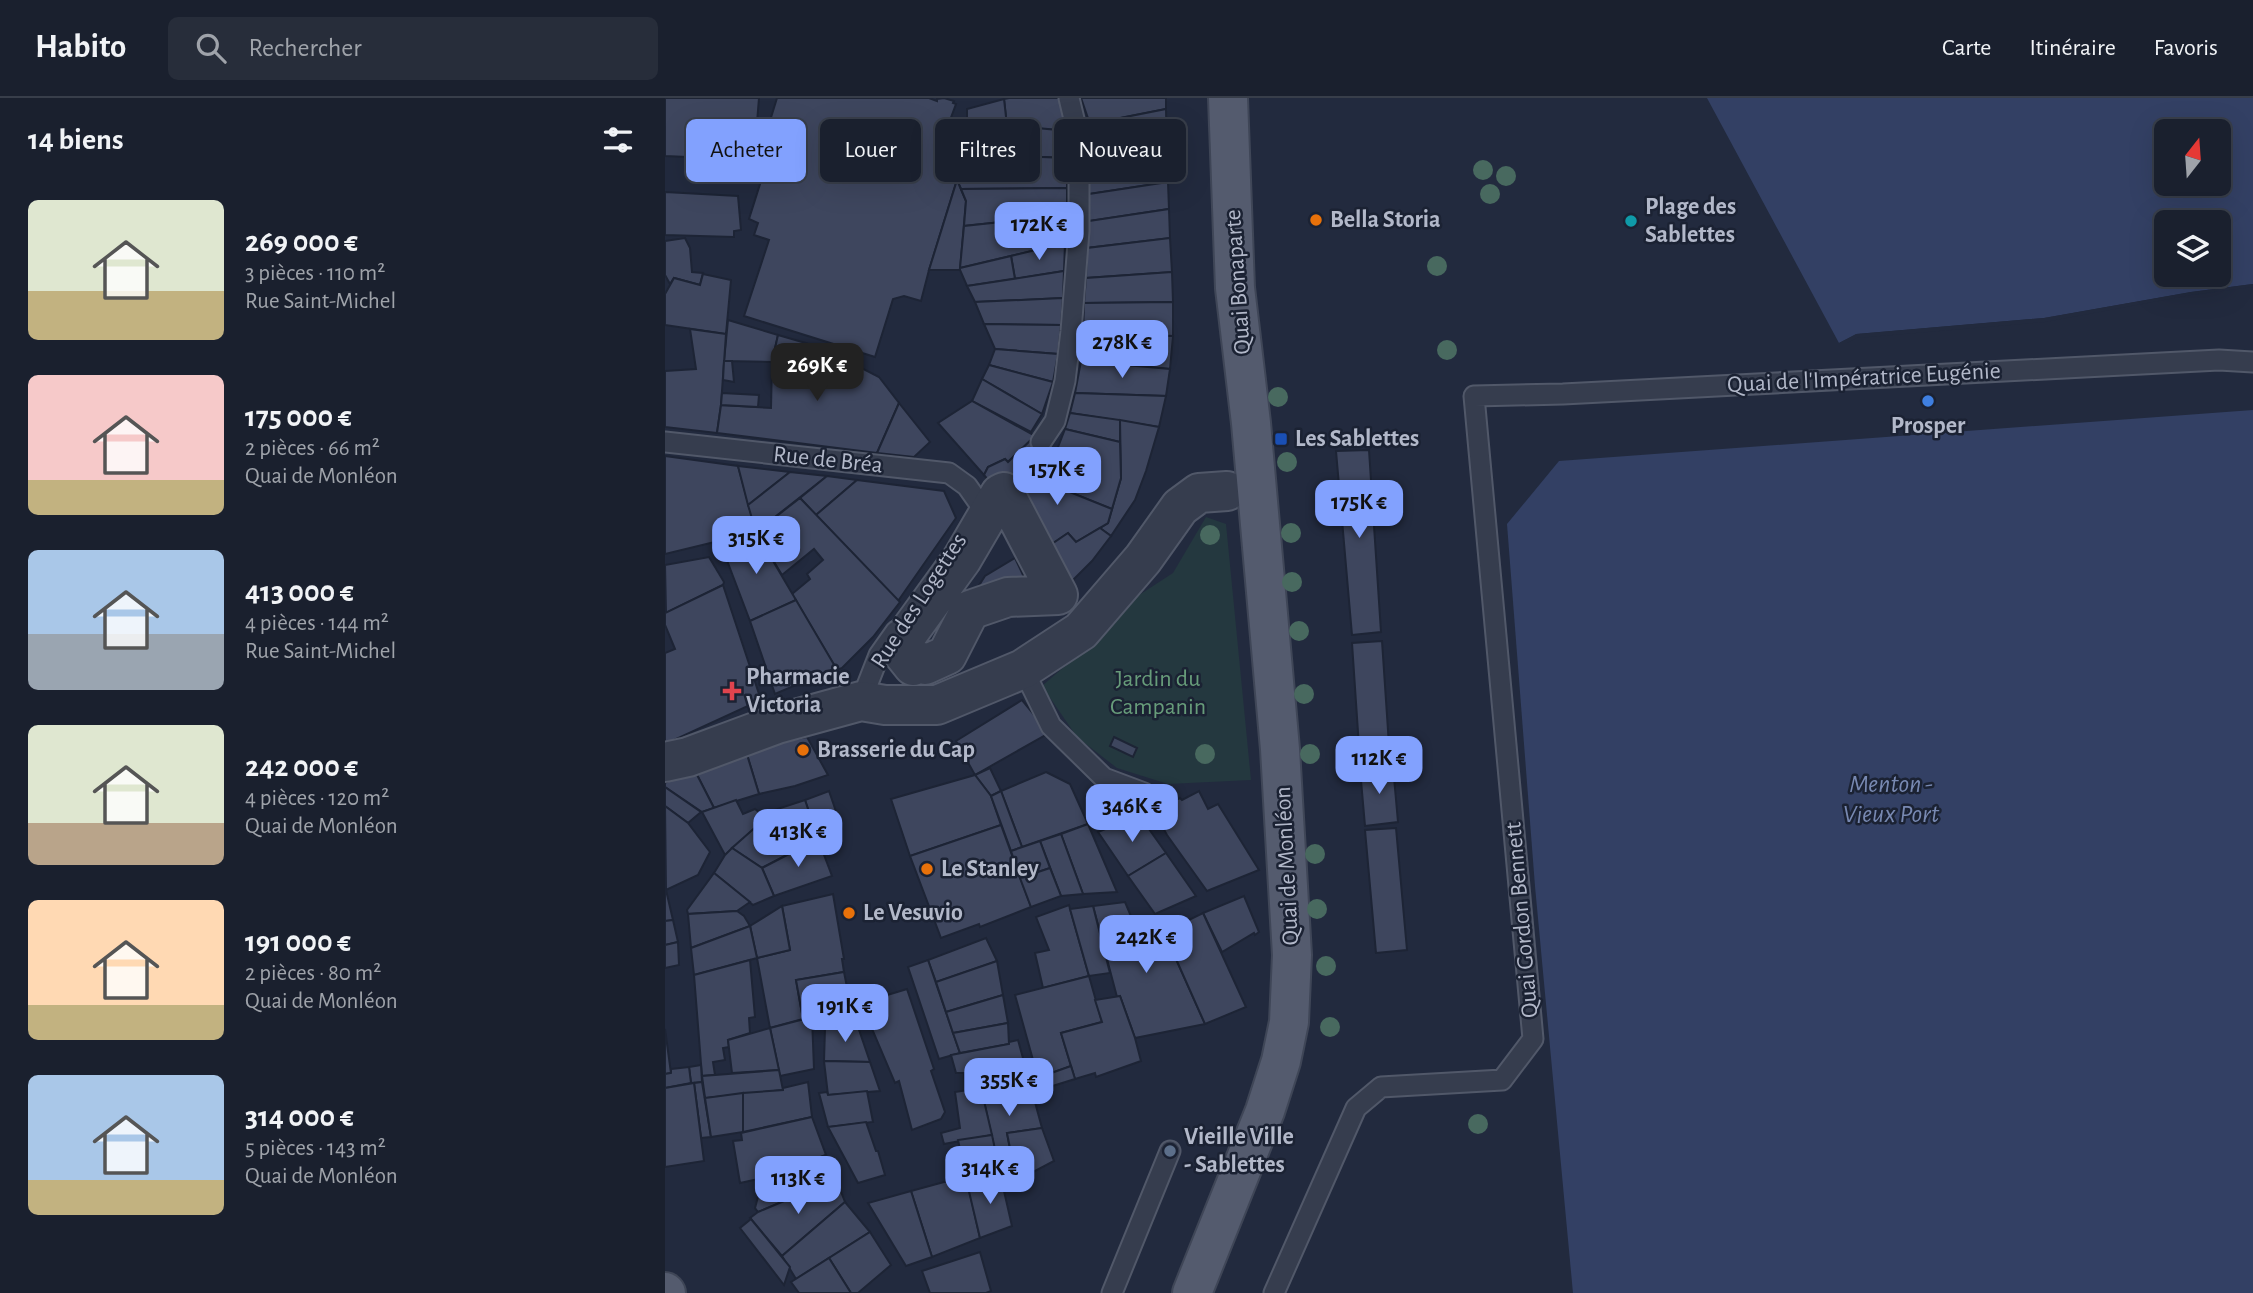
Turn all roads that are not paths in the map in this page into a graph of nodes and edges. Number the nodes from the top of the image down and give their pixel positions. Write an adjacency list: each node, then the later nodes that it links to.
1 (1069, 98): 7 (lane)
2 (1228, 98): 5 (main road, Quai Bonaparte)
3 (2253, 362): 4 (lane, Quai de l'Impératrice Eugénie)
4 (1474, 396): 17 (lane, Quai Gordon Bennett)
5 (1251, 423): 16 (main road, Quai de Monléon)
6 (665, 442): 9 (lane, Rue de Bréa)
7 (1041, 442)
8 (1227, 491): 10 (street)
9 (991, 493): 9 (street); 11 (lane, Rue des Logettes)
10 (1023, 669): 11 (street); 13 (lane)
11 (861, 701): 12 (street)
12 (665, 762)
13 (1144, 793)
14 (1170, 1151): 15 (lane)
15 (1112, 1293)
16 (1192, 1293)
17 (1273, 1293)

